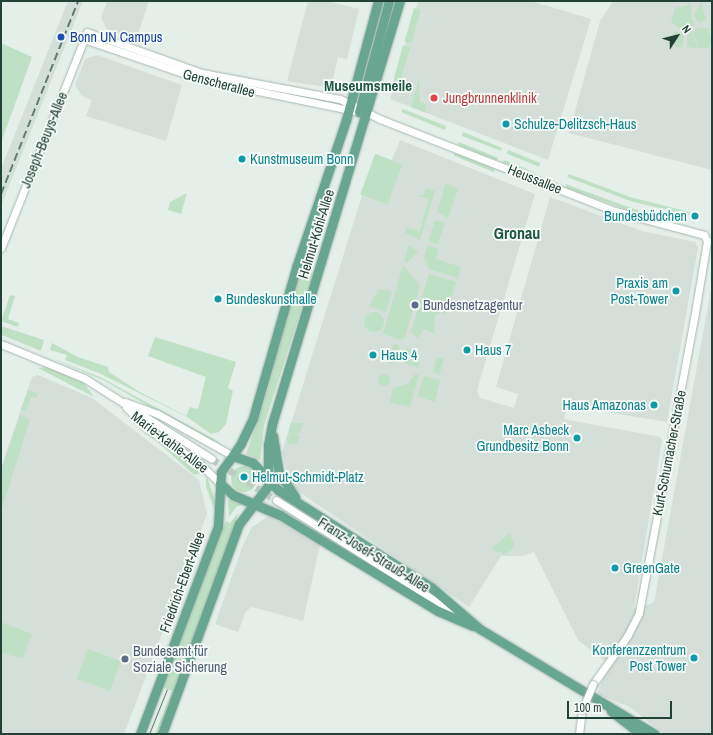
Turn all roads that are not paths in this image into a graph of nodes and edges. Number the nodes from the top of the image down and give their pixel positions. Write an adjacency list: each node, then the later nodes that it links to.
1 (378, 1): 6 (main road)
2 (389, 1): 6 (main road)
3 (400, 1): 6 (main road)
4 (87, 32): 5 (street, Joseph-Beuys-Allee); 6 (street, Genscherallee)
5 (84, 40): 6 (street, Genscherallee); 8 (street, Joseph-Beuys-Allee)
6 (358, 109): 7 (street, Heussallee); 11 (main road, Helmut-Kohl-Allee); 12 (main road, Helmut-Kohl-Allee)
7 (704, 235): 23 (street, Kurt-Schumacher-Straße, bridge)
8 (1, 248)
9 (1, 344): 10 (street, Marie-Kahle-Allee)
10 (121, 401): 12 (street, Marie-Kahle-Allee); 13 (street, Marie-Kahle-Allee); 15 (street, Marie-Kahle-Allee)
11 (272, 424): 14 (main road, Helmut-Kohl-Allee); 18 (main road)
12 (233, 456): 14 (main road); 15 (main road)
13 (212, 459)
14 (268, 480): 17 (main road); 18 (main road, Franz-Josef-Strauß-Allee)
15 (220, 483): 17 (main road); 21 (main road, Friedrich-Ebert-Allee)
16 (276, 500): 19 (street, Franz-Josef-Strauß-Allee)
17 (254, 502): 19 (main road, Franz-Josef-Strauß-Allee); 22 (main road)
18 (301, 504): 19 (main road, Franz-Josef-Strauß-Allee)
19 (480, 629): 20 (main road, Franz-Josef-Strauß-Allee)
20 (602, 703): 24 (main road, Franz-Josef-Strauß-Allee); 25 (main road, Franz-Josef-Strauß-Allee)
21 (140, 734)
22 (162, 734)
23 (579, 734)
24 (640, 734)
25 (655, 734)

